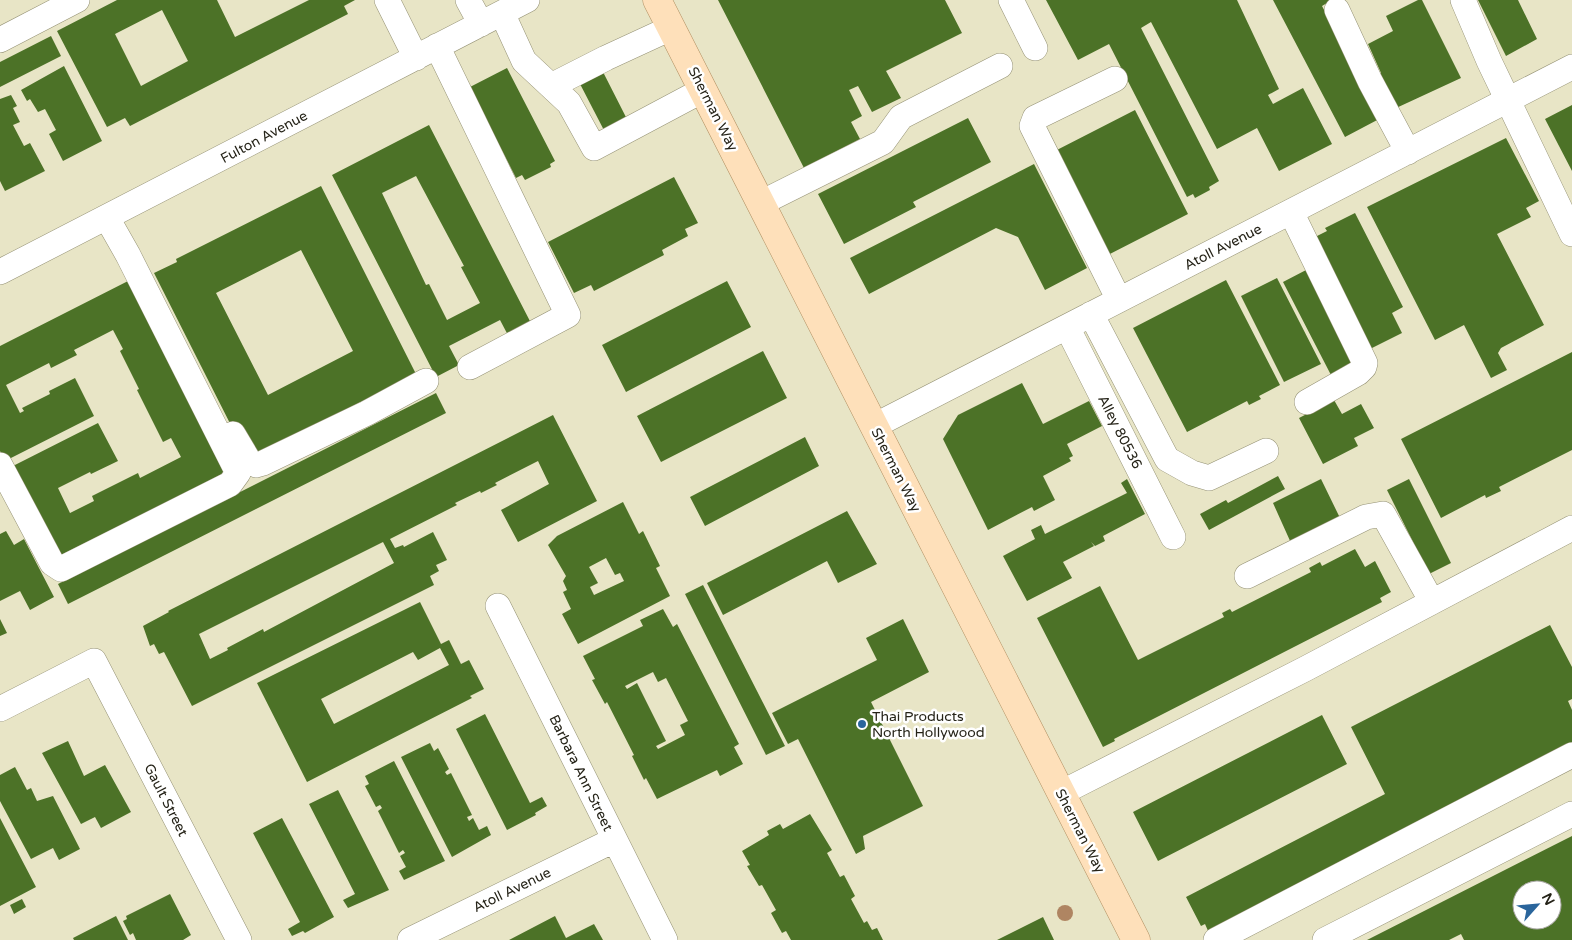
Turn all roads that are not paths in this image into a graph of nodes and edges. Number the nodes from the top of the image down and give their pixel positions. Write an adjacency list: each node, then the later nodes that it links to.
1 (77, 0): 11 (street)
2 (387, 0): 13 (street)
3 (468, 0): 9 (street)
4 (527, 0): 9 (street, Fulton Avenue)
5 (657, 0): 10 (main road, Sherman Way)
6 (1011, 0): 12 (street)
7 (1463, 0): 19 (street)
8 (1337, 10): 20 (street)
9 (492, 18): 13 (street, Fulton Avenue); 17 (street)
10 (672, 28): 17 (street); 18 (main road, Sherman Way)
11 (0, 40)
12 (1036, 48)
13 (426, 52): 23 (street, Fulton Avenue); 29 (street)
14 (1000, 66): 21 (street)
15 (1572, 67): 19 (street, Atoll Avenue)
16 (1115, 79): 26 (street)
17 (551, 86): 18 (street)
18 (703, 90): 21 (main road, Sherman Way)
19 (1509, 100): 20 (street, Atoll Avenue); 24 (street)
20 (1408, 152): 22 (street, Atoll Avenue)
21 (761, 203): 32 (main road, Sherman Way)
22 (1291, 212): 26 (street, Atoll Avenue); 31 (street)
23 (111, 216): 25 (street, Fulton Avenue); 30 (street); 34 (street)
24 (1572, 234)
25 (0, 272)
26 (1119, 300): 27 (street, Atoll Avenue)
27 (1091, 314): 28 (street, Atoll Avenue); 33 (street)
28 (1067, 326): 32 (street, Atoll Avenue); 36 (street, Alley 80536)
29 (470, 367)
30 (426, 381)
31 (1307, 402)
32 (874, 426): 42 (main road, Sherman Way)
33 (1266, 451)
34 (0, 465)
35 (1572, 528): 38 (street)
36 (1173, 536)
37 (1248, 576): 38 (street)
38 (1432, 602): 42 (street)
39 (498, 606): 44 (street, Barbara Ann Street)
40 (0, 709): 46 (street, Gault Street)
41 (1572, 755): 50 (street)
42 (1061, 793): 49 (main road, Sherman Way)
43 (1572, 814): 51 (street)
44 (614, 840): 45 (street, Atoll Avenue); 48 (street, Barbara Ann Street)
45 (451, 931): 47 (street, Atoll Avenue)
46 (239, 940)
47 (410, 940)
48 (665, 940)
49 (1136, 940)
50 (1216, 940)
51 (1325, 940)

